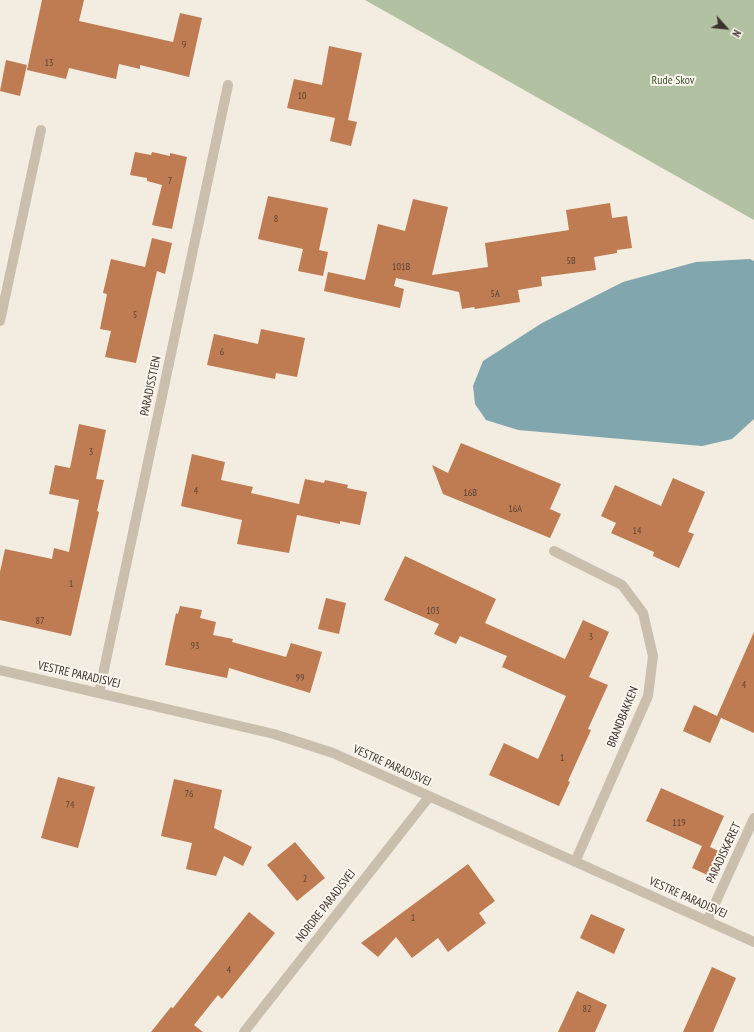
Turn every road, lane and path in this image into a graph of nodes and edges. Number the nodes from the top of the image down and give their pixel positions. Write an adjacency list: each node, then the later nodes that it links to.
1 (228, 85): 6 (street, PARADISSTIEN)
2 (41, 130): 3 (street)
3 (0, 321)
4 (554, 551): 9 (street, BRANDBAKKEN)
5 (0, 670): 6 (street, VESTRE PARADISVEJ)
6 (99, 693): 7 (street, VESTRE PARADISVEJ)
7 (429, 796): 9 (street, VESTRE PARADISVEJ); 12 (street, NORDRE PARADISVEJ)
8 (754, 818): 10 (street, PARADISKÆRET)
9 (575, 862): 10 (street, VESTRE PARADISVEJ)
10 (707, 921): 11 (street, VESTRE PARADISVEJ)
11 (754, 942)
12 (244, 1032)

